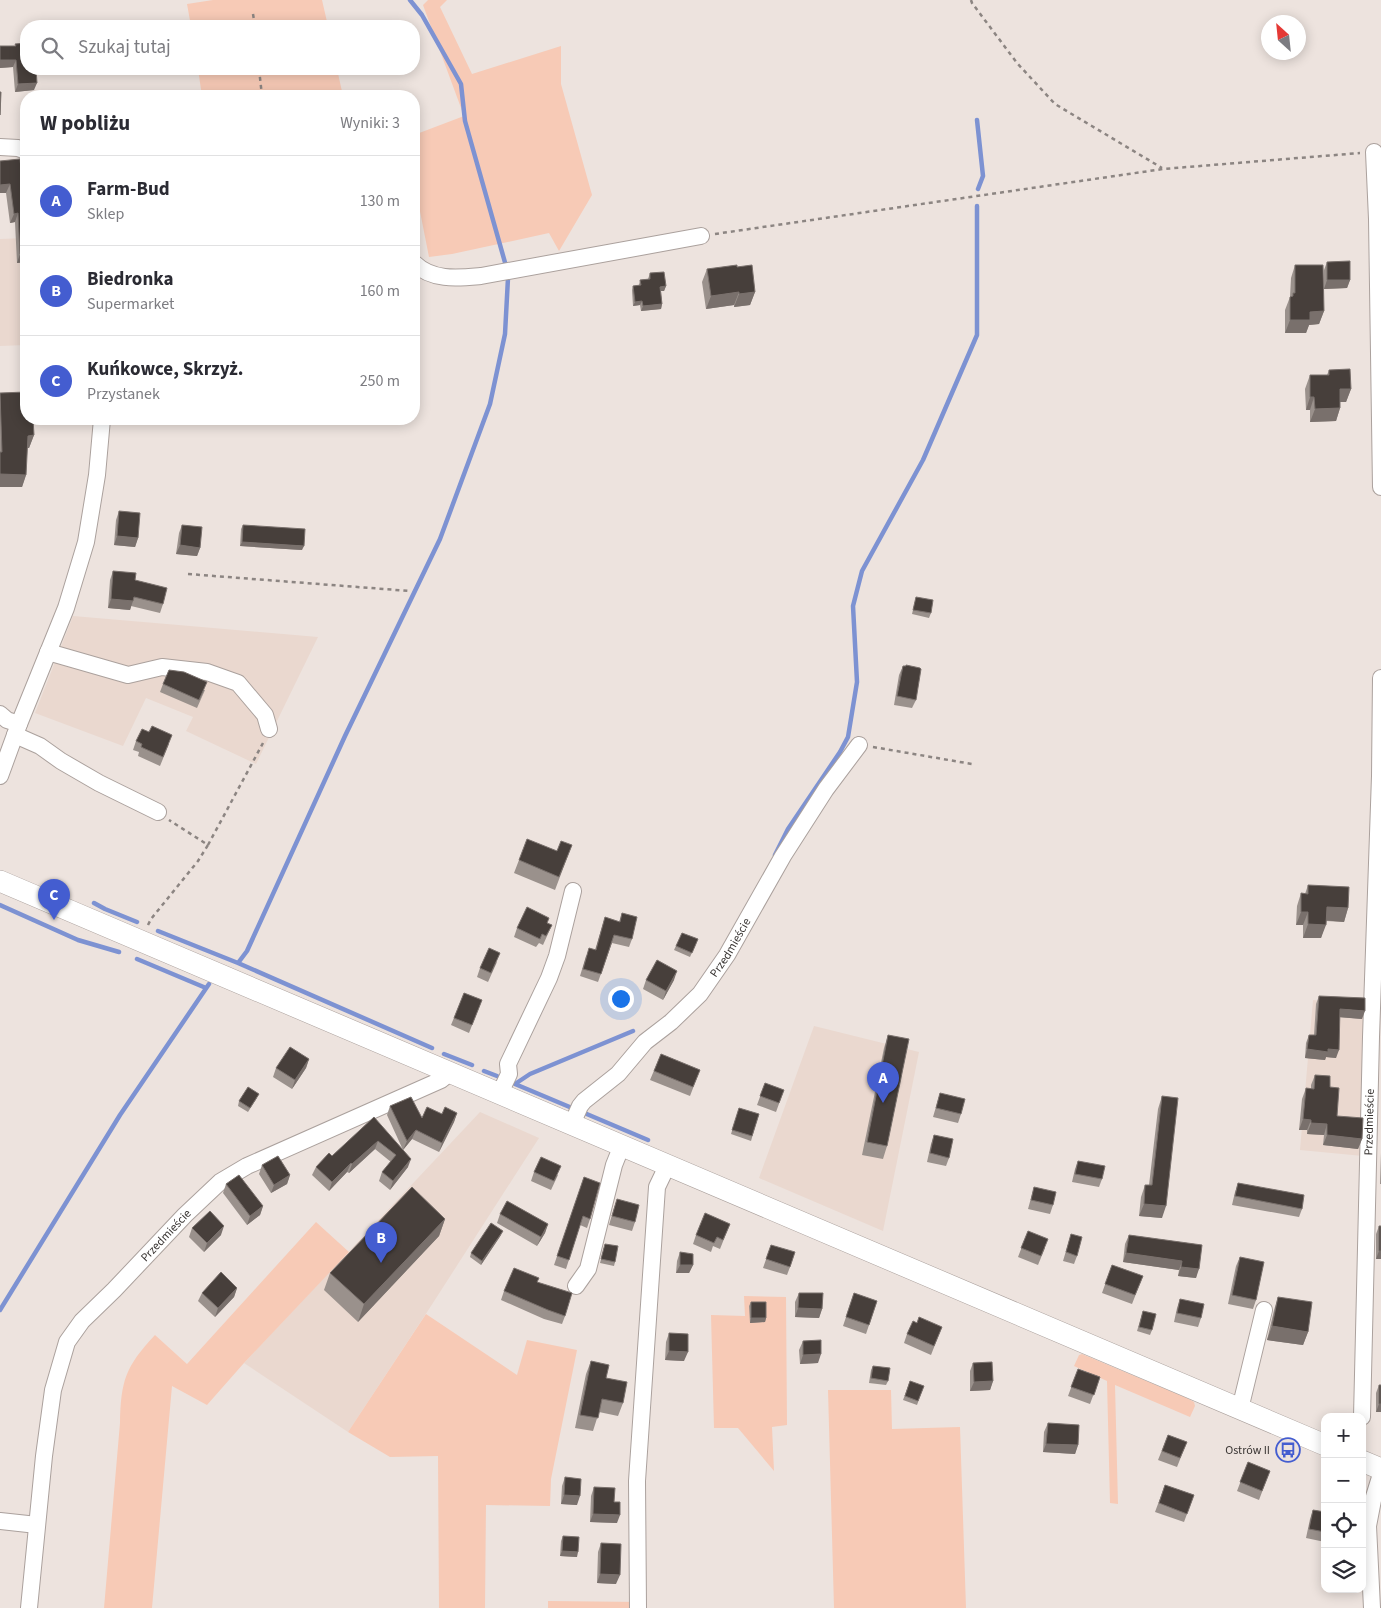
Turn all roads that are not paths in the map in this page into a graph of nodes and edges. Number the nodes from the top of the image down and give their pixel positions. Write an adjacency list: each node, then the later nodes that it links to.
1 (0, 147): 2 (street)
2 (20, 149)
3 (1374, 152): 7 (street)
4 (701, 236): 5 (street)
5 (420, 268)
6 (101, 425): 8 (street)
7 (1381, 487)
8 (48, 652): 11 (street); 12 (street)
9 (1381, 678): 26 (street, Przedmieście)
10 (0, 714): 12 (street)
11 (269, 728)
12 (17, 730): 14 (street); 15 (street)
13 (859, 744): 20 (street, Przedmieście)
14 (0, 776)
15 (158, 812)
16 (0, 881): 18 (main road)
17 (573, 891): 19 (street)
18 (451, 1072): 19 (main road); 32 (street, Przedmieście)
19 (500, 1093): 20 (main road)
20 (572, 1124): 21 (main road)
21 (622, 1145): 22 (main road); 23 (street)
22 (668, 1164): 25 (main road); 34 (street)
23 (576, 1286)
24 (1264, 1310): 25 (street)
25 (1240, 1409): 27 (main road)
26 (1362, 1413)
27 (1321, 1443)
28 (1366, 1463): 29 (main road)
29 (1381, 1469)
30 (1381, 1474): 35 (street)
31 (0, 1521): 32 (street)
32 (37, 1525): 33 (street, Przedmieście)
33 (29, 1608)
34 (638, 1608)
35 (1372, 1608)

